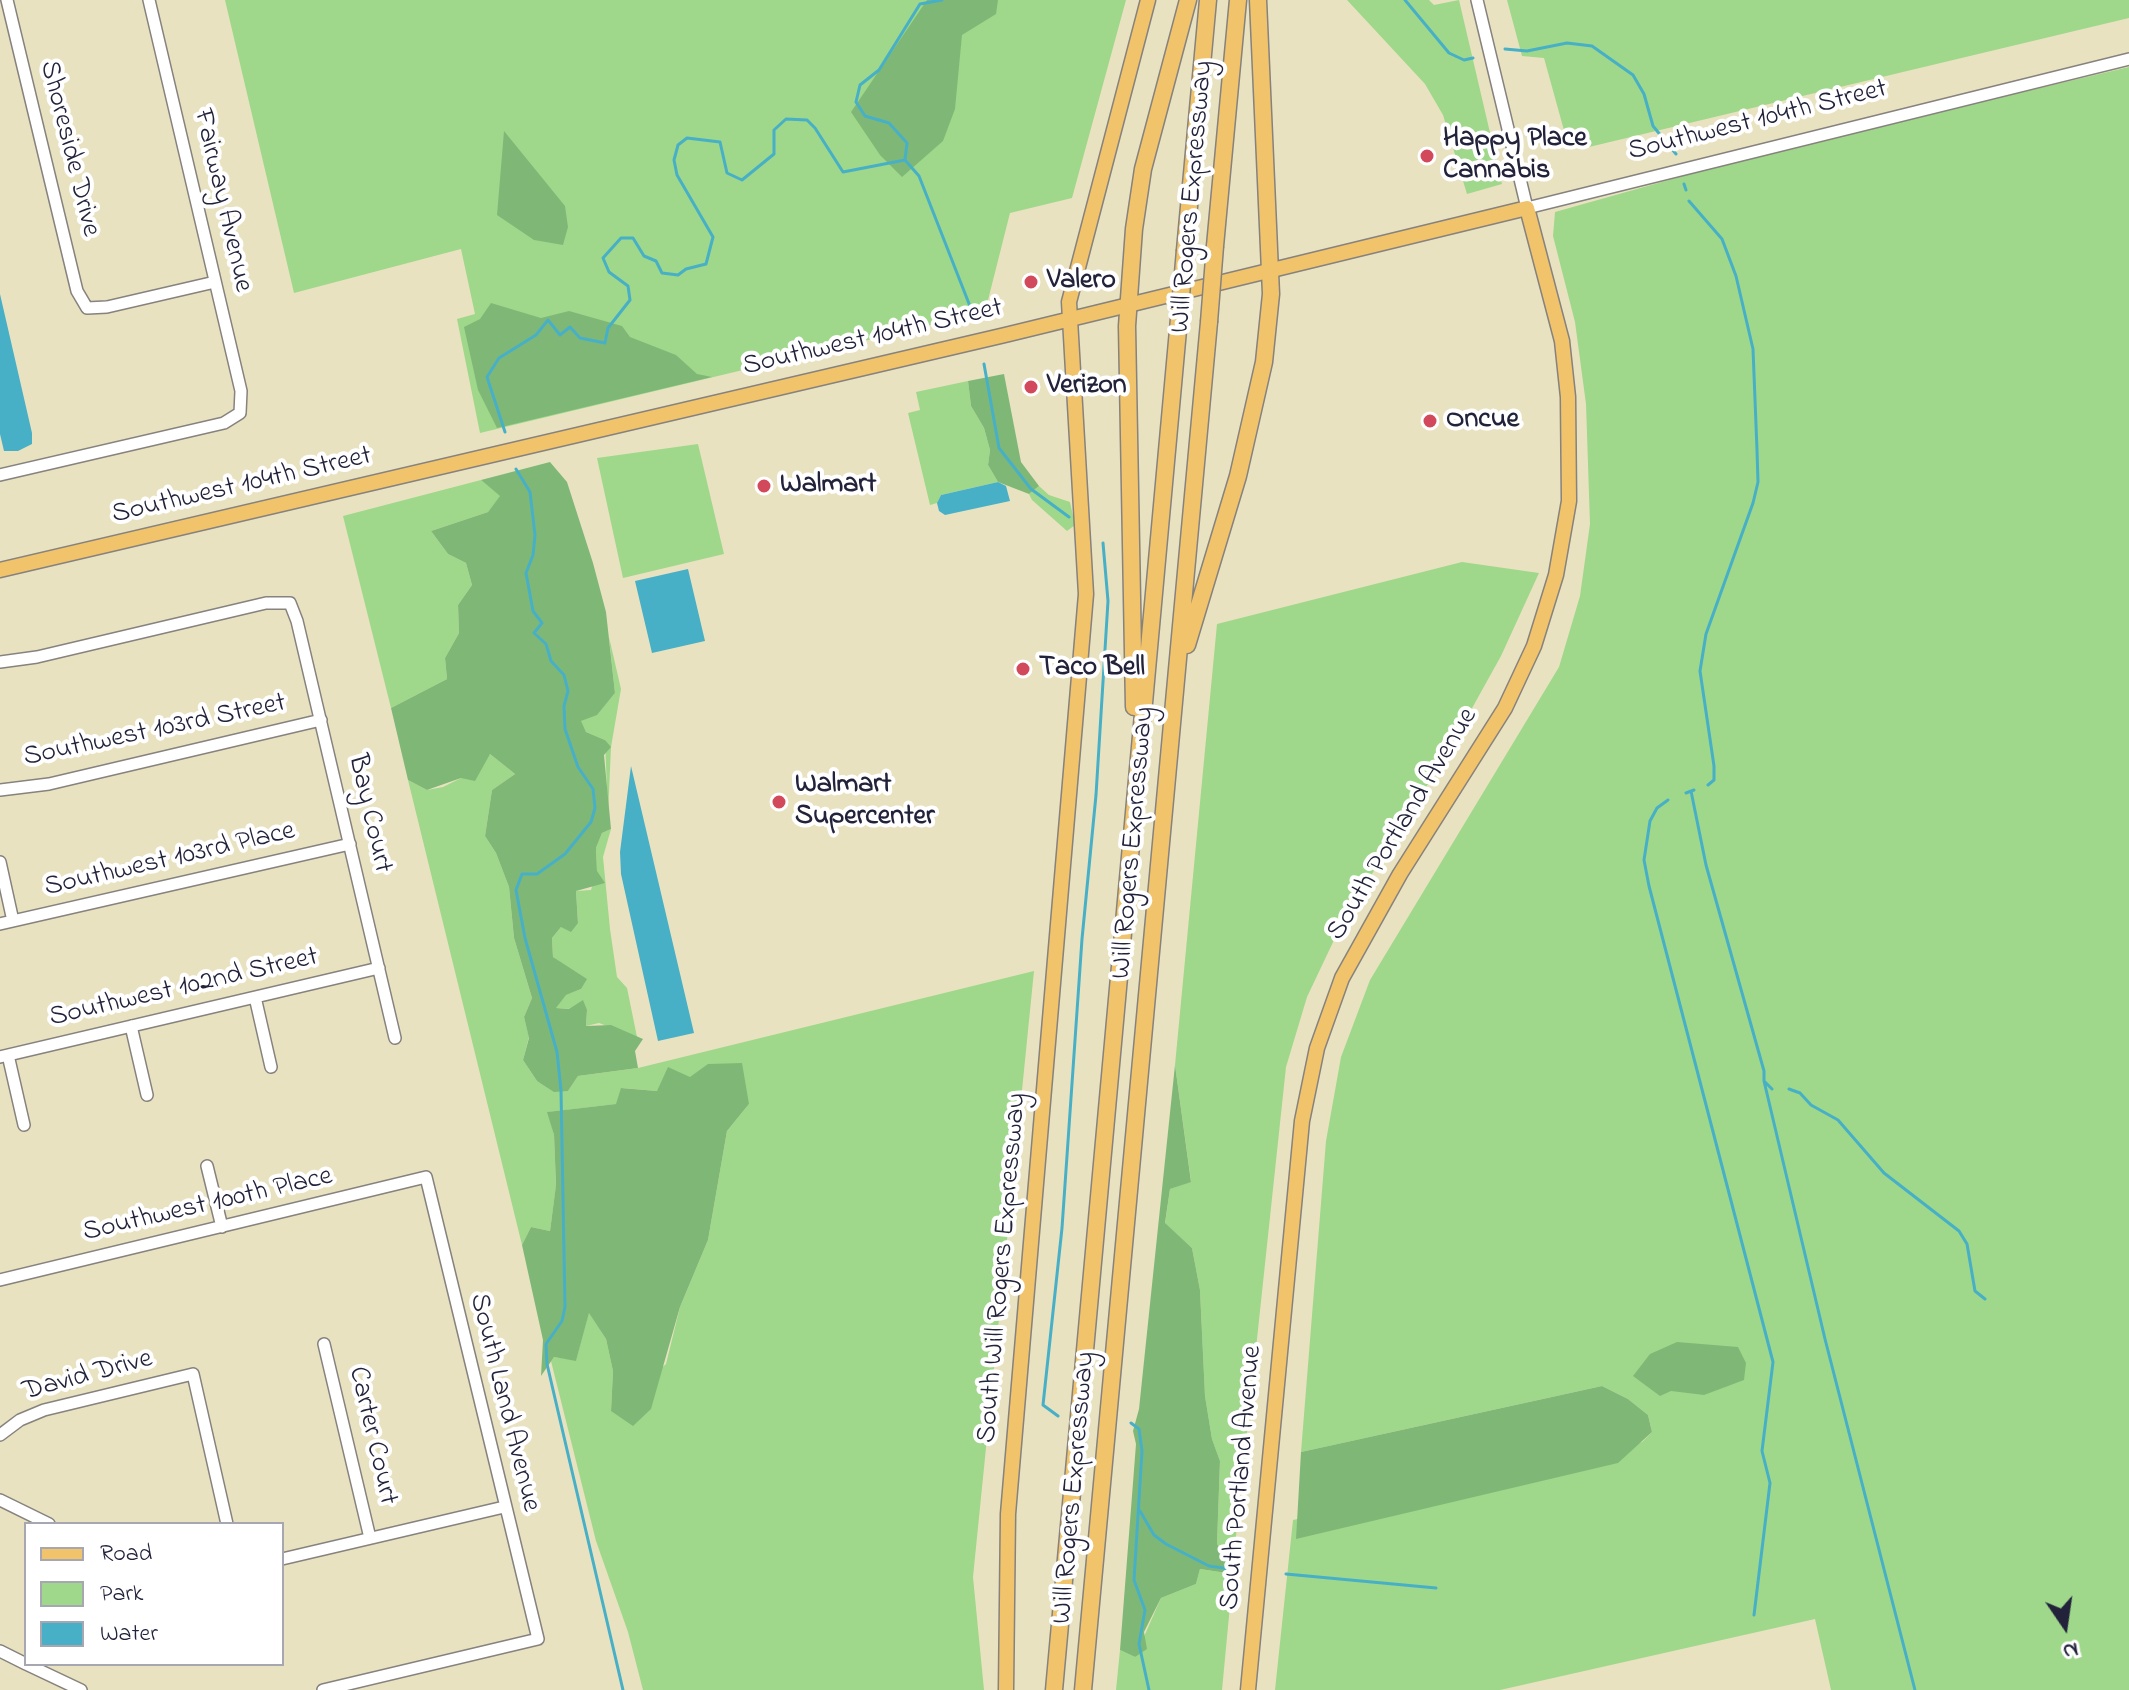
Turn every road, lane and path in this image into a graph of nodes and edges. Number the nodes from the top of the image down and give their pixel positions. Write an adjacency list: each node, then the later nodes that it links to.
1 (7, 0): 12 (street, Shoreside Drive)
2 (149, 0): 12 (street, Fairway Avenue)
3 (1148, 0): 14 (main road)
4 (1188, 0): 13 (highway)
5 (1208, 0): 21 (highway, Will Rogers Expressway, bridge)
6 (1238, 0): 18 (highway, Will Rogers Expressway, bridge)
7 (1258, 0): 11 (highway)
8 (1477, 0): 10 (street, South Portland Avenue)
9 (2129, 59): 10 (street, Southwest 104th Street)
10 (1527, 208): 11 (main road, Southwest 104th Street); 54 (main road, South Portland Avenue)
11 (1270, 271): 13 (main road, Southwest 104th Street); 18 (highway)
12 (215, 282): 15 (street, Fairway Avenue)
13 (1129, 304): 14 (main road, Southwest 104th Street); 21 (highway)
14 (1070, 318): 16 (main road, Southwest 104th Street); 51 (main road, South Will Rogers Expressway)
15 (0, 475)
16 (0, 570)
17 (0, 662): 19 (street, Bay Court)
18 (1175, 689): 53 (highway, Will Rogers Expressway)
19 (321, 720): 20 (street, Southwest 103rd Street); 22 (street, Bay Court)
20 (0, 790)
21 (1136, 790): 52 (highway, Will Rogers Expressway)
22 (350, 844): 24 (street, Southwest 103rd Place); 26 (street, Bay Court)
23 (0, 862): 24 (street)
24 (13, 921): 25 (street, Southwest 103rd Place)
25 (0, 924)
26 (379, 968): 27 (street, Southwest 102nd Street); 29 (street, Bay Court)
27 (255, 997): 28 (street, Southwest 102nd Street); 31 (street)
28 (131, 1026): 30 (street, Southwest 102nd Street); 32 (street)
29 (395, 1038)
30 (4, 1056): 33 (street)
31 (271, 1067)
32 (147, 1095)
33 (24, 1125)
34 (207, 1166): 36 (street)
35 (426, 1177): 36 (street, Southwest 100th Place); 41 (street, South Land Avenue)
36 (222, 1227): 37 (street, Southwest 100th Place)
37 (0, 1280)
38 (324, 1344): 44 (street, Carter Court)
39 (0, 1435): 43 (street, David Drive)
40 (0, 1500): 42 (street)
41 (504, 1507): 44 (street); 50 (street, South Land Avenue)
42 (45, 1522)
43 (227, 1522)
44 (370, 1538): 45 (street)
45 (284, 1559)
46 (0, 1651): 47 (street)
47 (24, 1663)
48 (30, 1666): 49 (street)
49 (81, 1690)
50 (323, 1690)
51 (1006, 1690)
52 (1054, 1690)
53 (1083, 1690)
54 (1248, 1690)

